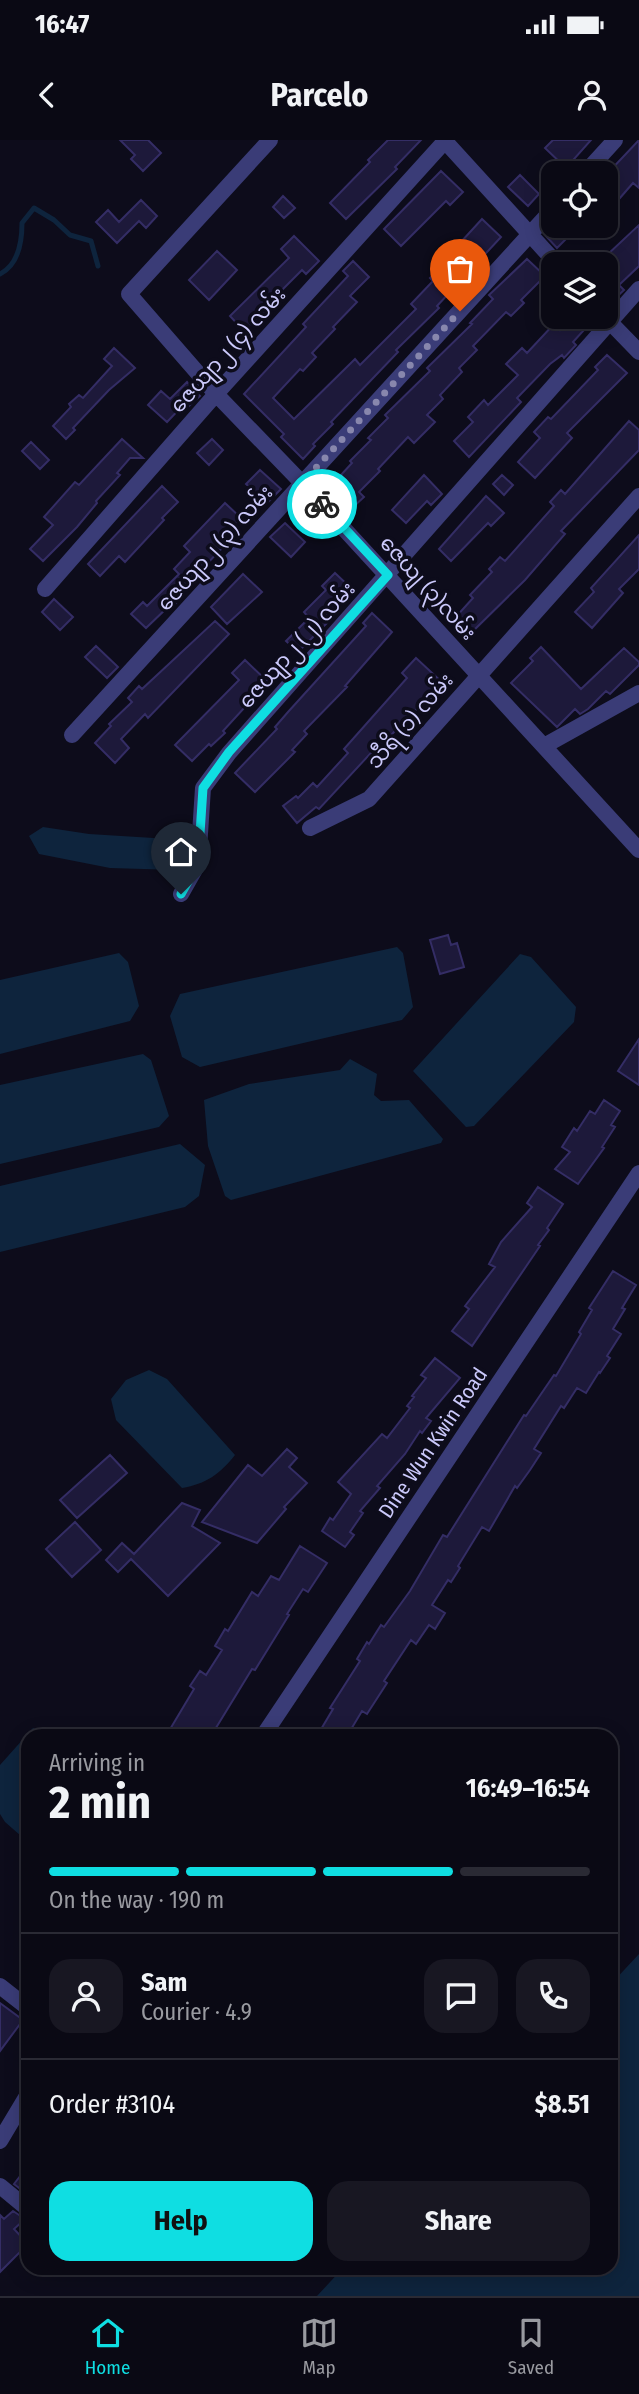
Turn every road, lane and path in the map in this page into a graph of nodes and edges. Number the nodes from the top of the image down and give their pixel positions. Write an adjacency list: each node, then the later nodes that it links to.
1 (270, 140): 13 (street, ဇေယျ (၃)လမ်း)
2 (445, 140): 6 (street); 13 (street, ဇေယျာ၂ (၄) လမ်း)
3 (615, 140): 4 (street)
4 (596, 161)
5 (541, 222): 6 (street, ဇေယျာ၂ (၃) လမ်း)
6 (530, 234): 7 (street); 14 (street, ဇေယျာ၂ (၃) လမ်း)
7 (546, 252)
8 (639, 289): 9 (street, ဇေယျာ၂ (၂) လမ်း)
9 (618, 309)
10 (598, 329): 16 (street, ဇေယျာ၂ (၂) လမ်း)
11 (617, 329): 12 (street)
12 (639, 352)
13 (216, 394): 14 (street, ဇေယျ (၃)လမ်း); 17 (street, ဇေယျာ၂ (၄) လမ်း)
14 (302, 483): 16 (street, ဇေယျ (၃)လမ်း); 20 (street, ဇေယျာ၂ (၃) လမ်း)
15 (639, 496): 18 (street, သီရိ (၁) လမ်း)
16 (388, 575): 18 (street, ဇေယျ (၃)လမ်း); 24 (street, ဇေယျာ၂ (၂) လမ်း)
17 (45, 589)
18 (479, 675): 21 (street, ဇေယျ (၃)လမ်း); 22 (street, သီရိ (၁) လမ်း)
19 (639, 694): 21 (street)
20 (72, 736)
21 (544, 747): 23 (street, ဇေယျ (၃)လမ်း)
22 (310, 828)
23 (639, 850)
24 (181, 894)
25 (639, 1173): 26 (street, Dine Wun Kwin Road)
26 (268, 1729)
27 (0, 1986): 28 (street)
28 (21, 2002)
29 (21, 2106): 30 (street)
30 (0, 2141)
31 (0, 2186): 32 (street)
32 (21, 2203)

